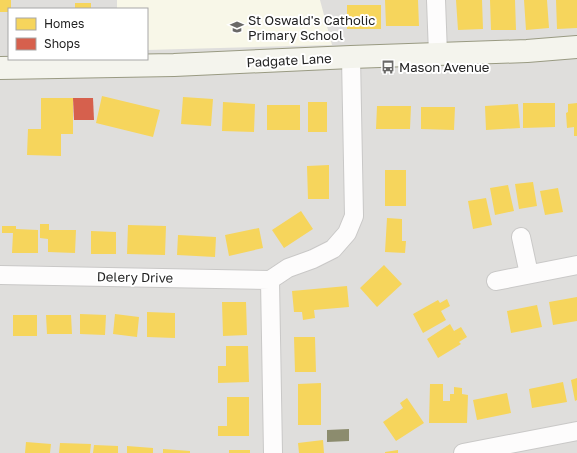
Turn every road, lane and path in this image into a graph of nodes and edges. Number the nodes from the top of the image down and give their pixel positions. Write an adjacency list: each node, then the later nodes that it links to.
1 (436, 0): 3 (street)
2 (577, 47): 3 (street, Padgate Lane)
3 (438, 54): 4 (street, Padgate Lane)
4 (351, 57): 5 (street, Padgate Lane); 10 (street)
5 (0, 68)
6 (521, 237): 8 (street)
7 (577, 265): 8 (street)
8 (529, 274): 11 (street)
9 (0, 275): 10 (street, Delery Drive)
10 (270, 280): 13 (street)
11 (496, 281)
12 (577, 431): 14 (street)
13 (273, 453)
14 (463, 453)

